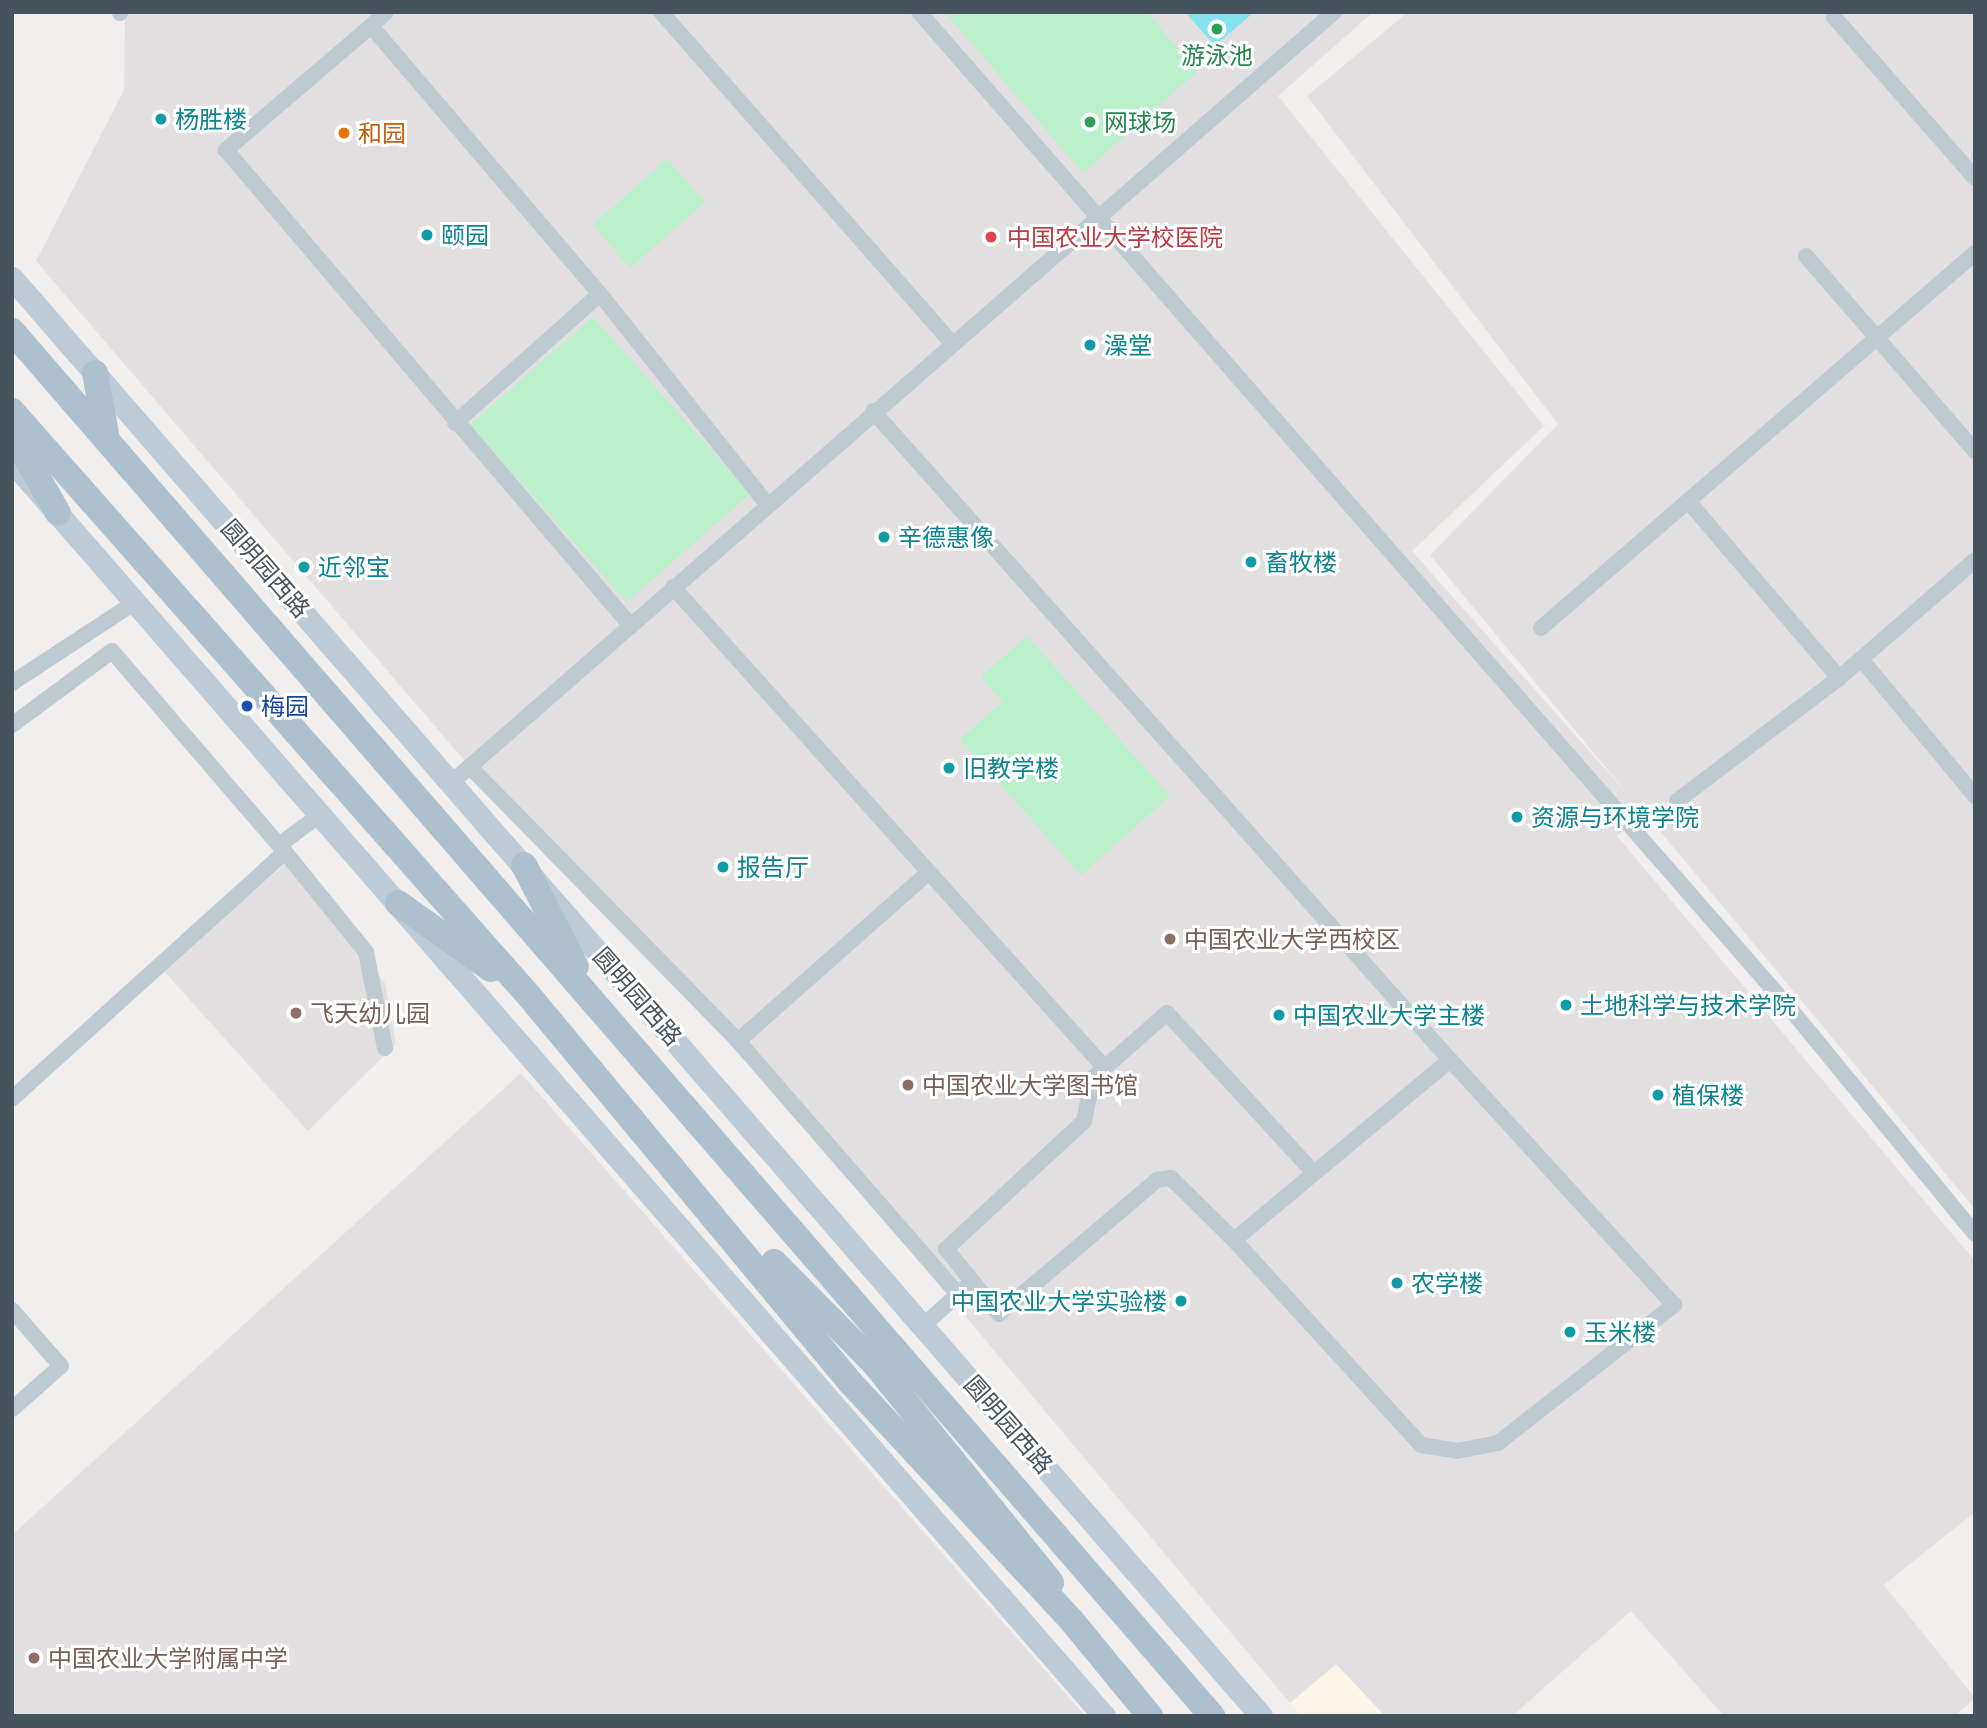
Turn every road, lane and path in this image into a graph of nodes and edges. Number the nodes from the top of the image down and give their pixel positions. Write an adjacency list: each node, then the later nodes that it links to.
1 (386, 12): 6 (street)
2 (661, 12): 15 (street)
3 (919, 12): 8 (street)
4 (1334, 12): 8 (street)
5 (1834, 17): 7 (street)
6 (371, 26): 12 (street); 19 (street)
7 (1975, 178)
8 (1099, 217): 15 (street); 52 (street)
9 (1975, 253): 14 (street)
10 (1806, 256): 14 (street)
11 (12, 278): 16 (street, 圆明园西路)
12 (600, 294): 19 (street); 25 (street)
13 (12, 331): 21 (main road, 圆明园西路)
14 (1877, 338): 22 (street); 24 (street)
15 (951, 342): 18 (street)
16 (95, 373): 21 (main road); 36 (street, 圆明园西路)
17 (12, 411): 45 (main road)
18 (873, 411): 25 (street); 48 (street)
19 (455, 423): 30 (street)
20 (12, 433): 26 (main road)
21 (107, 442): 44 (main road, 圆明园西路)
22 (1975, 451)
23 (12, 461): 26 (street)
24 (1688, 501): 31 (street); 33 (street)
25 (766, 502): 28 (street)
26 (58, 513): 29 (street)
27 (1975, 560): 32 (street)
28 (673, 587): 30 (street); 42 (street)
29 (134, 603): 34 (street); 39 (street)
30 (631, 626): 36 (street)
31 (1541, 628)
32 (1861, 659): 33 (street); 37 (street)
33 (1839, 678): 38 (street)
34 (12, 683)
35 (12, 724): 40 (street)
36 (461, 774): 41 (street, 圆明园西路); 46 (street)
37 (1974, 793)
38 (1677, 801)
39 (321, 814): 40 (street); 43 (street)
40 (282, 848): 47 (street); 50 (street)
41 (524, 866): 44 (main road); 57 (street, 圆明园西路)
42 (929, 872): 46 (street); 49 (street)
43 (398, 903): 45 (main road); 59 (street)
44 (591, 996): 61 (main road, 圆明园西路)
45 (530, 997): 60 (main road)
46 (738, 1041): 55 (street)
47 (385, 1048)
48 (1450, 1060): 51 (street); 53 (street)
49 (1104, 1067): 51 (street); 54 (street)
50 (12, 1099)
51 (1314, 1173): 53 (street)
52 (1975, 1234)
53 (1234, 1240): 54 (street)
54 (972, 1282): 55 (street)
55 (958, 1294): 57 (street)
56 (12, 1310): 58 (street)
57 (924, 1325): 62 (street, 圆明园西路)
58 (12, 1409)
59 (1104, 1716)
60 (1150, 1716)
61 (1212, 1716)
62 (1261, 1716)

